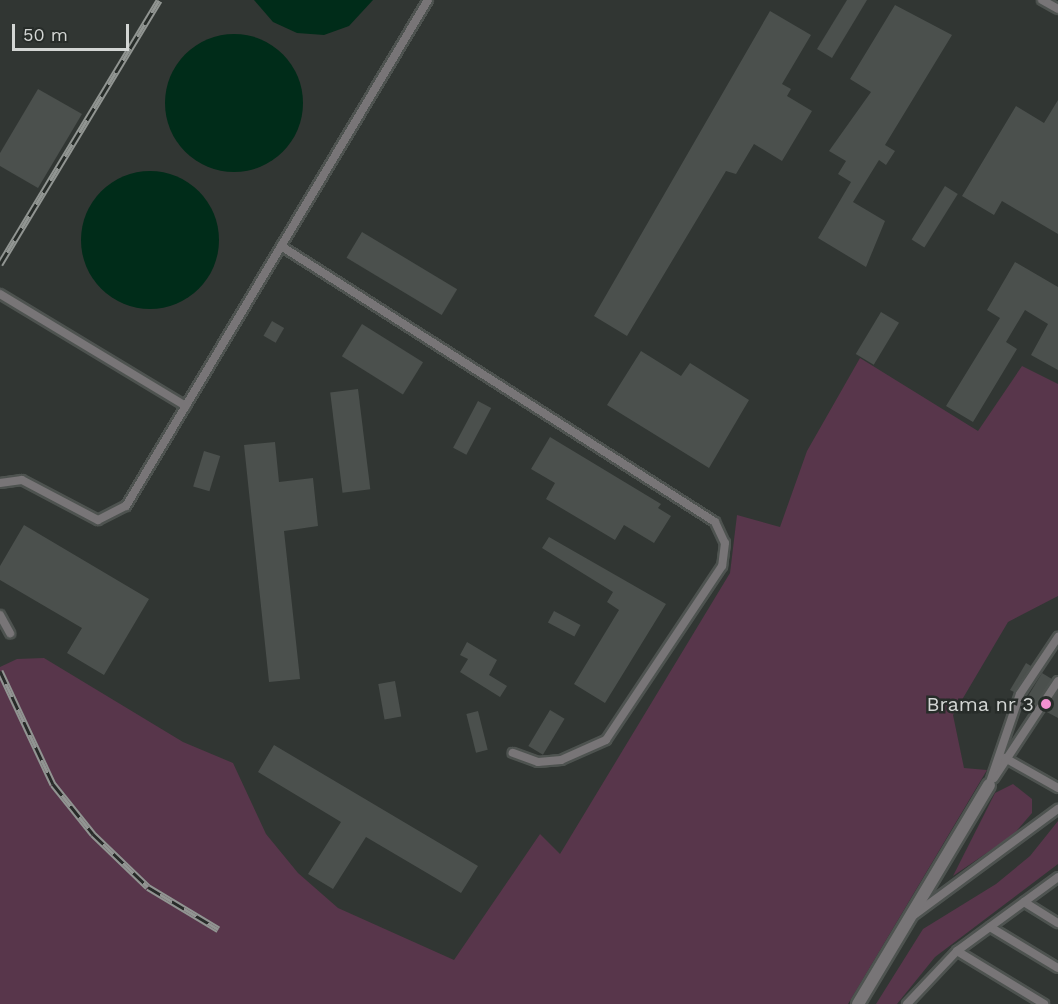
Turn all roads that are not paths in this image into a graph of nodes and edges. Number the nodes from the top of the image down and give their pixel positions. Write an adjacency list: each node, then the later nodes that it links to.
1 (428, 0): 4 (lane)
2 (1042, 0): 3 (lane)
3 (1058, 9)
4 (281, 246): 6 (lane); 12 (lane)
5 (0, 294): 6 (lane)
6 (186, 406): 7 (lane)
7 (0, 483)
8 (0, 615): 9 (lane)
9 (10, 633)
10 (1058, 637): 13 (lane)
11 (1058, 681): 14 (lane)
12 (513, 753)
13 (998, 754): 14 (lane); 15 (lane)
14 (1007, 759): 15 (lane); 16 (lane)
15 (990, 785): 20 (street)
16 (1058, 788)
17 (1058, 809): 20 (lane)
18 (1057, 879): 19 (lane)
19 (1024, 902): 21 (lane); 22 (lane)
20 (914, 915): 25 (street)
21 (1058, 923)
22 (990, 927): 23 (lane); 24 (lane)
23 (957, 951): 26 (lane); 27 (lane)
24 (1058, 968)
25 (858, 1004)
26 (907, 1004)
27 (1044, 1004)

